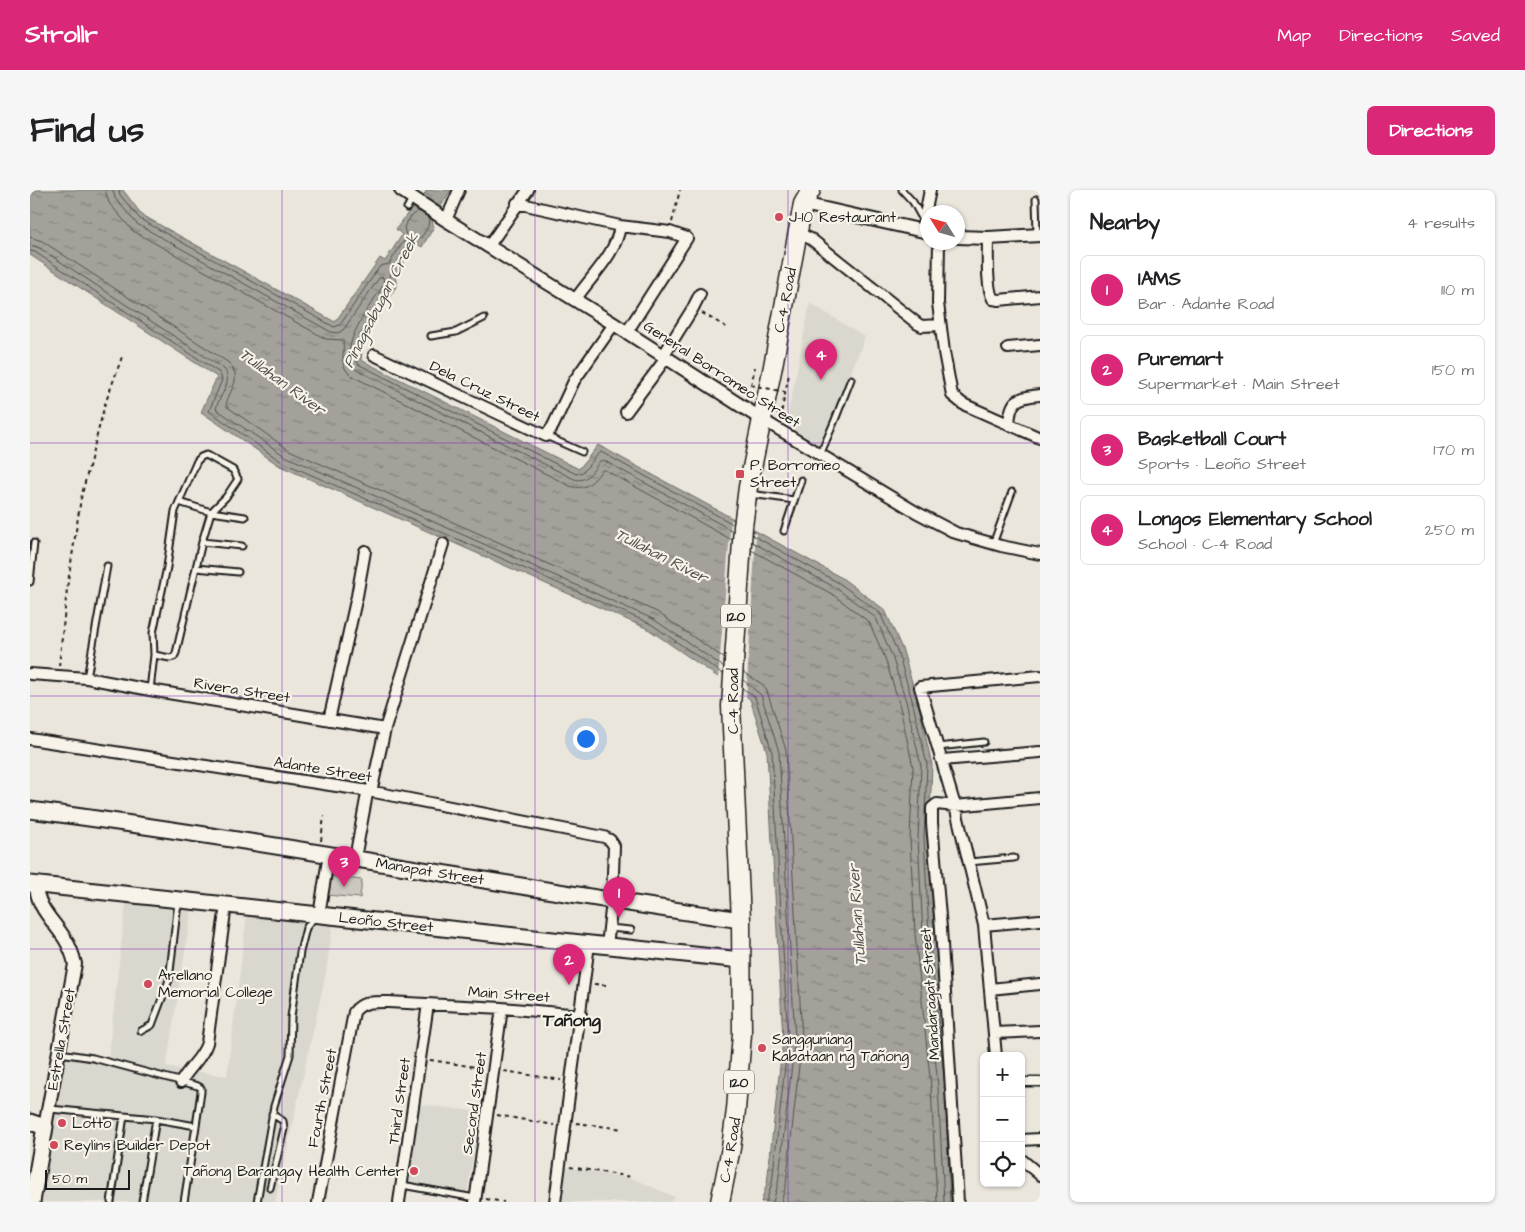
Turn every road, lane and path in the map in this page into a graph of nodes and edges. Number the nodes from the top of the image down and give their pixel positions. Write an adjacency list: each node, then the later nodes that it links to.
1 (401, 190): 9 (street, General Borromeo Street)
2 (459, 190): 12 (street)
3 (528, 190): 10 (street)
4 (680, 190): 16 (path)
5 (902, 190): 13 (lane)
6 (930, 190): 11 (street)
7 (805, 195): 15 (street); 17 (highway, C-4 Road / 120)
8 (1036, 199): 18 (lane)
9 (414, 200): 12 (street, General Borromeo Street)
10 (517, 203): 14 (street); 21 (street)
11 (928, 205)
12 (441, 217): 21 (street, General Borromeo Street)
13 (920, 218)
14 (620, 226): 16 (street); 25 (street)
15 (920, 226)
16 (670, 232): 31 (street)
17 (798, 233): 29 (street); 45 (highway, C-4 Road / 120)
18 (1038, 235): 20 (street)
19 (965, 238): 20 (street)
20 (988, 238): 24 (street)
21 (488, 247): 25 (street, General Borromeo Street)
22 (939, 250): 29 (street)
23 (700, 294): 26 (street)
24 (1040, 296)
25 (575, 300): 28 (street, General Borromeo Street)
26 (694, 308): 30 (path); 36 (street)
27 (484, 318): 32 (lane)
28 (614, 324): 31 (street, General Borromeo Street); 47 (street, Dela Cruz Street)
29 (940, 324): 46 (street)
30 (728, 328)
31 (627, 332): 36 (street, General Borromeo Street)
32 (431, 336)
33 (1040, 345): 34 (street)
34 (1008, 348)
35 (374, 355): 47 (street, Dela Cruz Street)
36 (665, 357): 43 (street); 45 (street, General Borromeo Street)
37 (122, 358): 72 (path)
38 (755, 368): 41 (path, bridge)
39 (789, 374): 41 (path)
40 (851, 379): 50 (lane)
41 (785, 392): 44 (path)
42 (1040, 395): 46 (street)
43 (626, 412)
44 (781, 414)
45 (762, 420): 50 (street, General Borromeo Street); 53 (highway, C-4 Road / 120)
46 (1008, 425): 48 (street)
47 (546, 436): 49 (lane)
48 (1040, 438)
49 (582, 452)
50 (820, 455): 62 (street, General Borromeo Street)
51 (801, 480): 54 (lane)
52 (1012, 492): 62 (lane)
53 (747, 494): 54 (lane); 97 (highway, C-4 Road / 120)
54 (794, 500): 58 (lane)
55 (179, 502): 56 (lane); 56 (lane); 70 (lane)
56 (210, 512): 57 (lane); 59 (lane)
57 (245, 517)
58 (784, 531)
59 (202, 542): 63 (lane); 67 (lane)
60 (34, 543): 69 (lane)
61 (443, 544): 77 (street)
62 (993, 544): 65 (street, General Borromeo Street)
63 (242, 546)
64 (366, 551): 76 (street)
65 (1040, 554)
66 (107, 566): 74 (lane)
67 (196, 568): 68 (lane); 70 (lane)
68 (238, 572)
69 (30, 582)
70 (154, 655): 75 (lane)
71 (30, 674): 72 (street, Rivera Street)
72 (58, 676): 74 (street, Rivera Street)
73 (1040, 676): 80 (street)
74 (88, 678): 75 (street, Rivera Street)
75 (150, 690): 76 (street, Rivera Street)
76 (328, 720): 77 (street, Rivera Street)
77 (385, 729): 83 (street)
78 (30, 739): 83 (street, Adante Street)
79 (984, 742): 80 (lane)
80 (938, 747): 82 (street)
81 (1040, 752): 82 (street)
82 (942, 760): 85 (street)
83 (369, 791): 89 (street); 94 (street, Adante Street)
84 (1040, 798): 85 (street)
85 (955, 806): 91 (street); 151 (street, Mandaragat Street)
86 (30, 810): 88 (main road, Manapat Street)
87 (324, 816): 88 (path)
88 (324, 854): 89 (main road, Manapat Street); 96 (street)
89 (355, 858): 94 (main road, Manapat Street)
90 (1014, 858): 91 (lane)
91 (968, 862): 99 (street)
92 (33, 885): 93 (main road, Leoño Street); 115 (street, Estrella Street)
93 (178, 900): 95 (main road, Leoño Street); 111 (lane)
94 (612, 901): 97 (main road, Manapat Street); 100 (street)
95 (226, 905): 96 (main road, Leoño Street); 119 (street)
96 (316, 915): 102 (main road, Leoño Street); 124 (lane)
97 (741, 920): 104 (highway, C-4 Road / 120)
98 (1040, 920): 99 (street)
99 (984, 925): 106 (street)
100 (609, 928): 101 (lane); 103 (street)
101 (632, 930)
102 (589, 944): 103 (main road, Leoño Street); 110 (street)
103 (607, 946): 104 (main road, Leoño Street)
104 (742, 960): 150 (highway, C-4 Road / 120)
105 (1040, 984): 106 (street)
106 (990, 989): 113 (street)
107 (364, 1004): 108 (street, Main Street); 146 (street, Fourth Street)
108 (428, 1004): 109 (street, Main Street); 116 (street, Third Street)
109 (502, 1008): 110 (street, Main Street); 117 (street, Second Street)
110 (581, 1015): 118 (street)
111 (141, 1031)
112 (1040, 1031): 113 (street)
113 (994, 1033): 114 (street)
114 (996, 1052)
115 (59, 1053): 119 (lane); 122 (street, Estrella Street)
116 (420, 1059): 117 (path); 138 (street, Third Street)
117 (494, 1070): 118 (path); 123 (street, Second Street)
118 (572, 1081): 128 (street)
119 (181, 1082): 129 (lane)
120 (1025, 1082): 121 (street)
121 (1040, 1082)
122 (49, 1109): 125 (lane); 130 (street, Estrella Street)
123 (488, 1113): 128 (path); 140 (street, Second Street)
124 (272, 1114): 139 (lane); 145 (lane)
125 (124, 1116): 126 (lane); 142 (lane)
126 (156, 1119): 129 (lane); 143 (lane)
127 (30, 1122): 130 (main road)
128 (566, 1124): 131 (path); 135 (street)
129 (196, 1126): 144 (lane)
130 (45, 1127): 141 (main road, Estrella Street)
131 (623, 1129)
132 (1040, 1139): 133 (street)
133 (1025, 1140)
134 (1025, 1162): 136 (street)
135 (560, 1166): 137 (path); 149 (street)
136 (1040, 1175)
137 (632, 1177)
138 (402, 1185): 140 (lane); 147 (street, Third Street)
139 (270, 1188)
140 (475, 1200): 148 (path)
141 (32, 1202)
142 (111, 1202)
143 (142, 1202)
144 (184, 1202)
145 (256, 1202)
146 (318, 1202)
147 (399, 1202)
148 (504, 1202)
149 (556, 1202)
150 (720, 1202)
151 (958, 1202)

